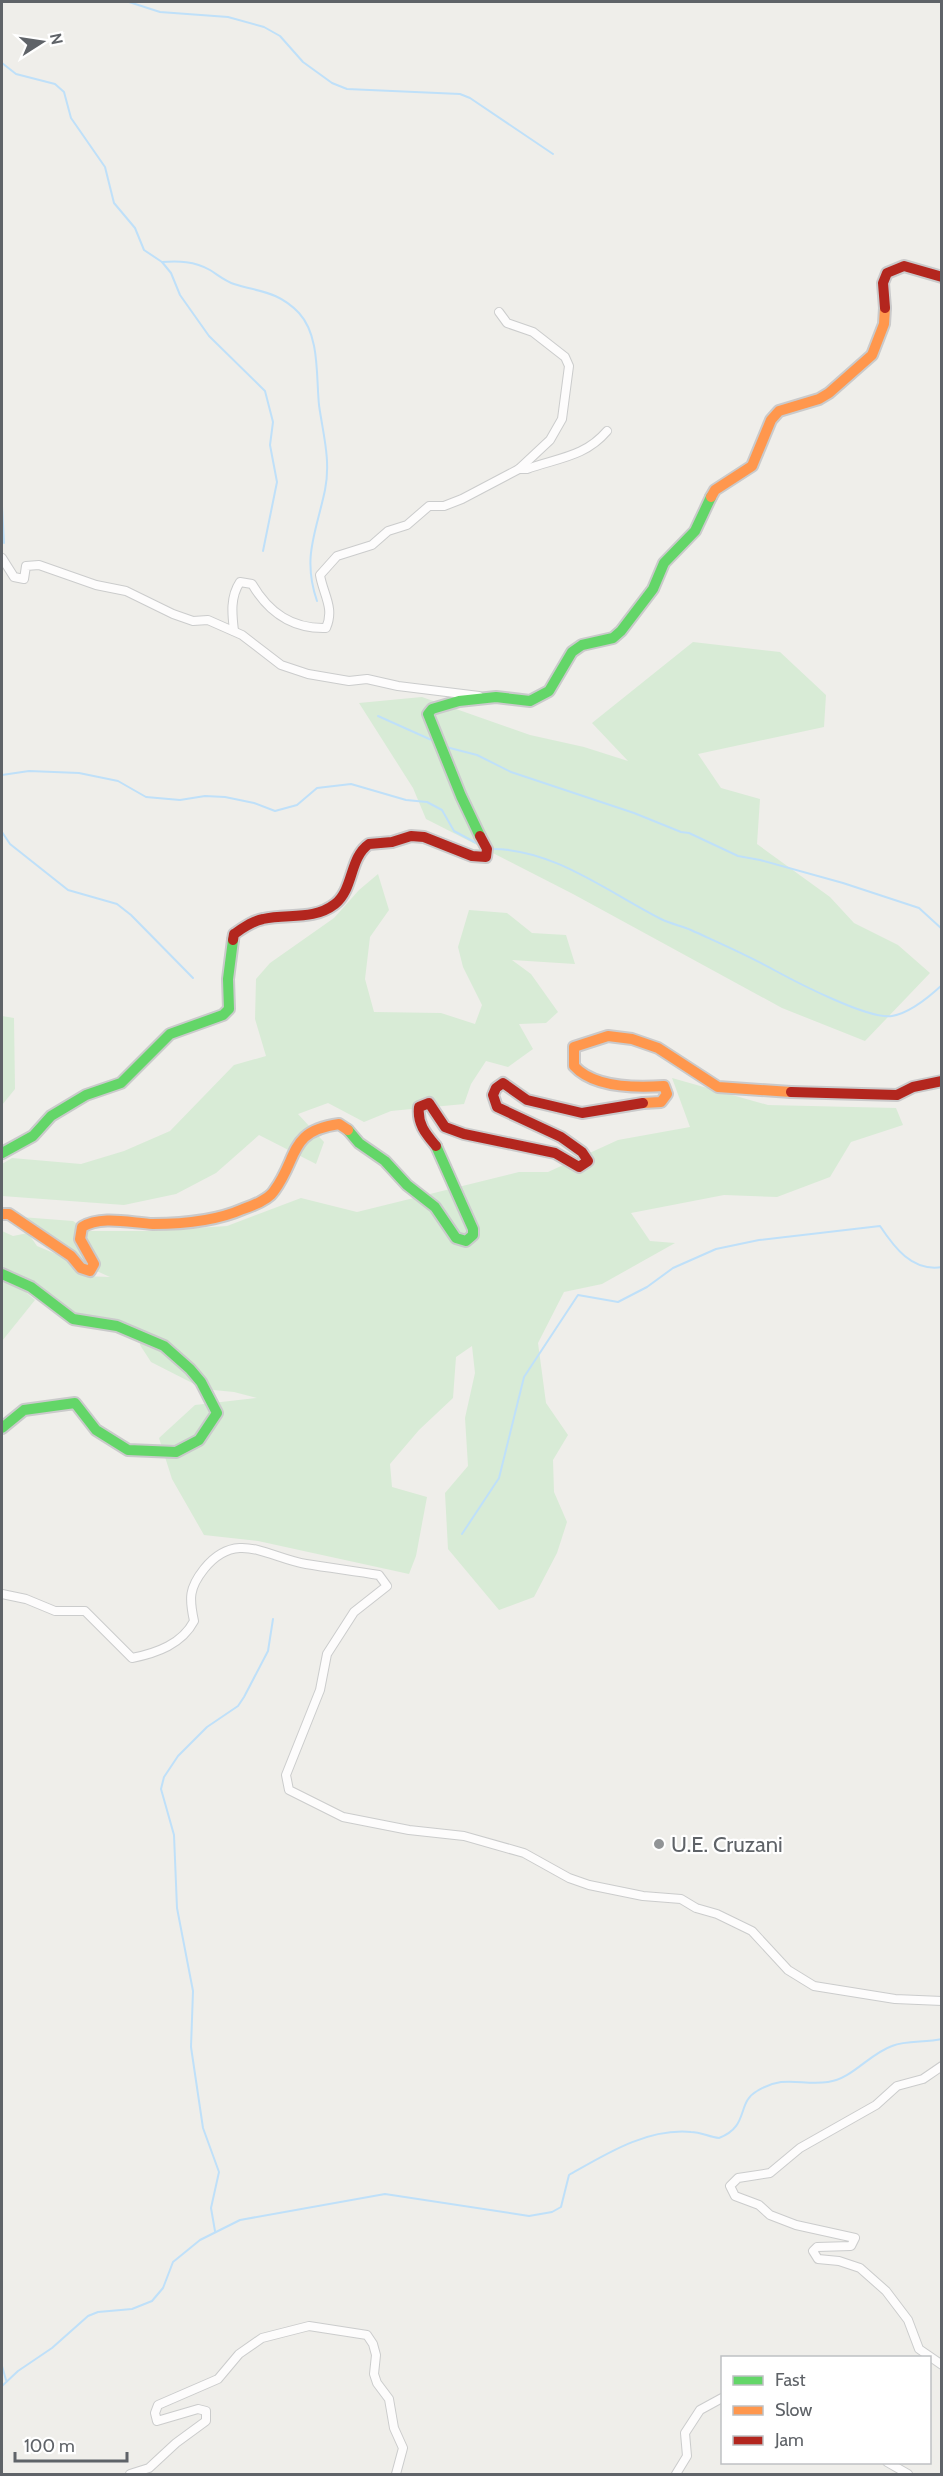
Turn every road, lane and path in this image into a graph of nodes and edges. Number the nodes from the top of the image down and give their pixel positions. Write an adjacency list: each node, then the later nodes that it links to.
1 (942, 277): 7 (main road)
2 (499, 312): 4 (street)
3 (607, 431): 4 (street)
4 (519, 469): 6 (street)
5 (2, 558): 6 (street)
6 (234, 631): 7 (street)
7 (491, 697): 9 (main road)
8 (942, 1081): 10 (main road)
9 (2, 1154)
10 (2, 1214)
11 (2, 1274): 12 (main road)
12 (2, 1428)
13 (2, 1594): 14 (street)
14 (942, 2001)
15 (942, 2066): 16 (street)
16 (929, 2356)
17 (721, 2399): 21 (street)
18 (889, 2464): 22 (street)
19 (130, 2475): 20 (street)
20 (396, 2475)
21 (676, 2475)
22 (908, 2475)

